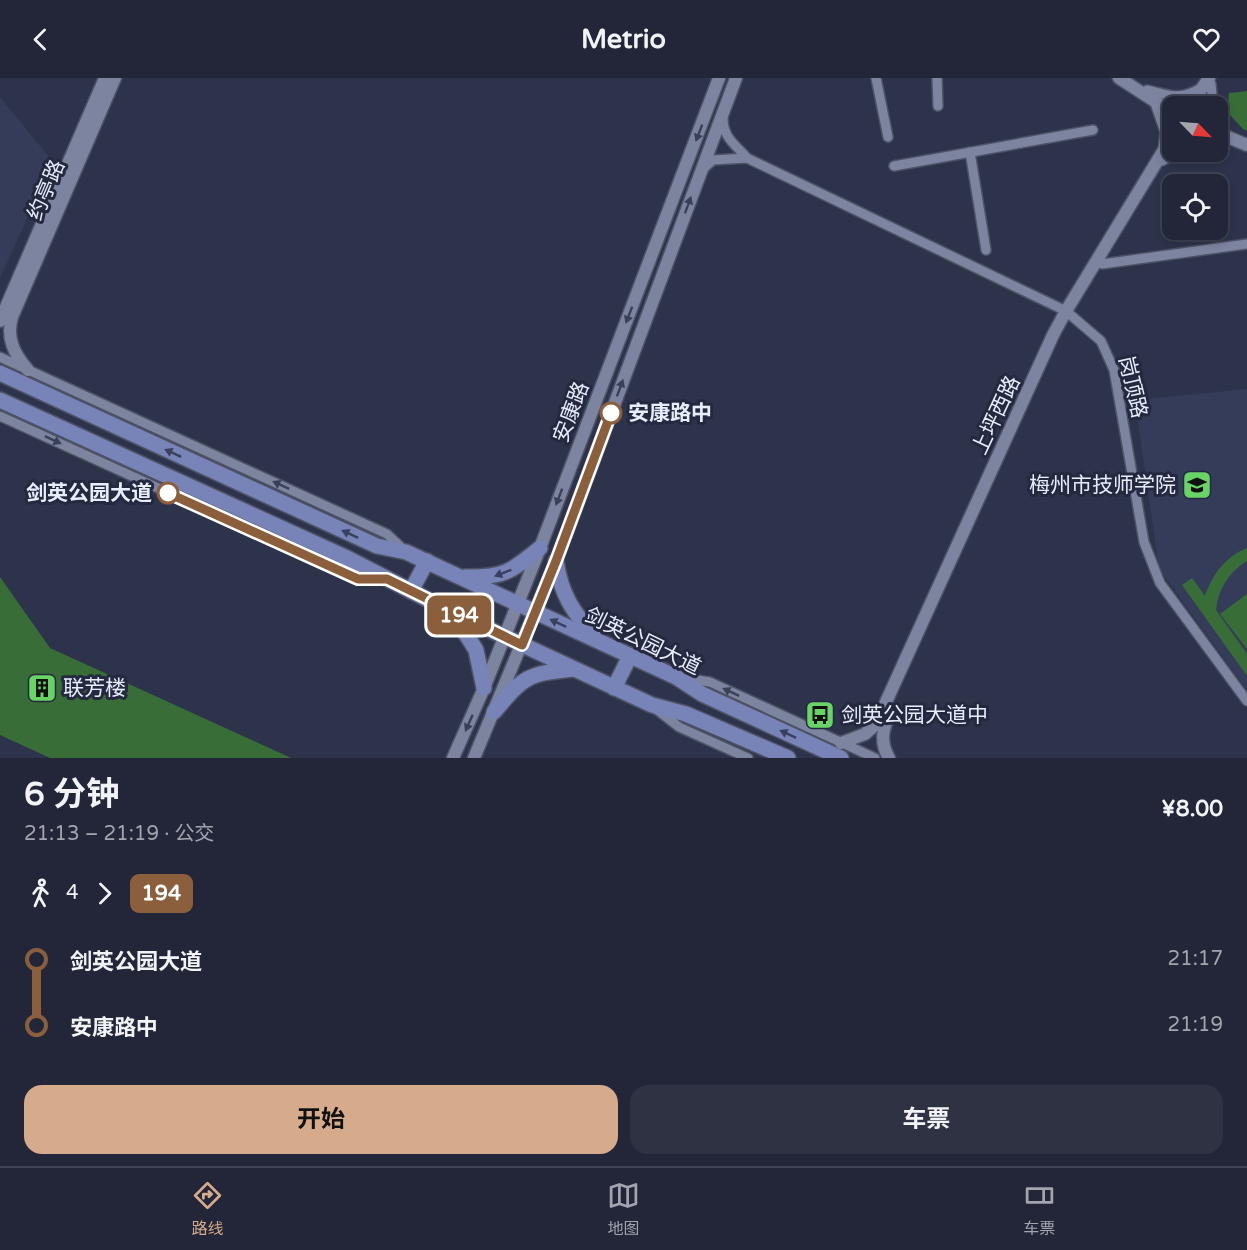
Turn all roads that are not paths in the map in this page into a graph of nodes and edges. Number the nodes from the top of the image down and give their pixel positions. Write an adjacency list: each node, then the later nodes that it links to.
1 (105, 78): 31 (street, 约亭路)
2 (115, 78): 31 (street, 约亭路)
3 (719, 78): 39 (street, 安康路, one-way to 39)
4 (736, 78): 16 (street, 安康路)
5 (876, 78): 19 (street)
6 (937, 78): 15 (street)
7 (1119, 78): 14 (street)
8 (1131, 78): 10 (street)
9 (1209, 82): 10 (street); 11 (street); 12 (street)
10 (1149, 92): 13 (street); 17 (street)
11 (1198, 96)
12 (1201, 96)
13 (1162, 102)
14 (1162, 104)
15 (938, 106)
16 (723, 113): 24 (street); 26 (street, 安康路)
17 (1162, 124)
18 (1093, 130): 22 (street)
19 (888, 137)
20 (1228, 139): 21 (street)
21 (1247, 145)
22 (970, 152): 25 (street); 28 (street)
23 (1162, 157): 29 (street, 上坪西路); 30 (street, 上坪西路)
24 (747, 158): 26 (street); 30 (street, 岗顶路)
25 (894, 166)
26 (701, 171): 42 (street, 安康路, one-way to 26)
27 (1247, 244): 29 (street)
28 (987, 250)
29 (1102, 264): 30 (street, 上坪西路)
30 (1069, 314): 56 (street, 岗顶路); 59 (street, 上坪西路)
31 (5, 318): 33 (street)
32 (0, 357): 33 (street)
33 (28, 370): 40 (street, one-way to 33)
34 (0, 373): 35 (main road, 剑英公园大道)
35 (56, 399): 38 (main road); 40 (main road, 剑英公园大道, one-way to 35)
36 (0, 400): 38 (main road)
37 (0, 416): 44 (street, one-way to 44)
38 (45, 420): 44 (main road)
39 (540, 548): 43 (main road, one-way to 43); 46 (street, 安康路)
40 (406, 552): 41 (main road, 剑英公园大道)
41 (427, 561): 43 (main road, 剑英公园大道); 45 (main road)
42 (556, 561): 48 (street, 安康路); 50 (main road)
43 (459, 576): 46 (main road, 剑英公园大道)
44 (387, 579): 45 (main road)
45 (411, 591): 47 (main road)
46 (518, 604): 48 (main road, 剑英公园大道); 49 (street, 安康路)
47 (452, 612): 49 (main road); 54 (main road)
48 (535, 612): 50 (main road, 剑英公园大道, one-way to 48); 51 (street, 安康路)
49 (505, 636): 51 (main road); 54 (street, 安康路)
50 (598, 641): 52 (main road, 剑英公园大道)
51 (522, 645): 53 (main road); 58 (street, 安康路)
52 (630, 656): 55 (main road); 60 (main road, 剑英公园大道, one-way to 52)
53 (573, 669): 55 (main road); 58 (main road)
54 (484, 688): 61 (street, 安康路, one-way to 61)
55 (615, 688): 57 (main road)
56 (1247, 701)
57 (652, 705): 63 (street); 64 (main road)
58 (494, 712): 62 (street, 安康路)
59 (880, 724): 60 (street); 66 (street)
60 (841, 750): 65 (street)
61 (453, 758)
62 (474, 758)
63 (748, 758)
64 (788, 758)
65 (875, 758)
66 (889, 758)

